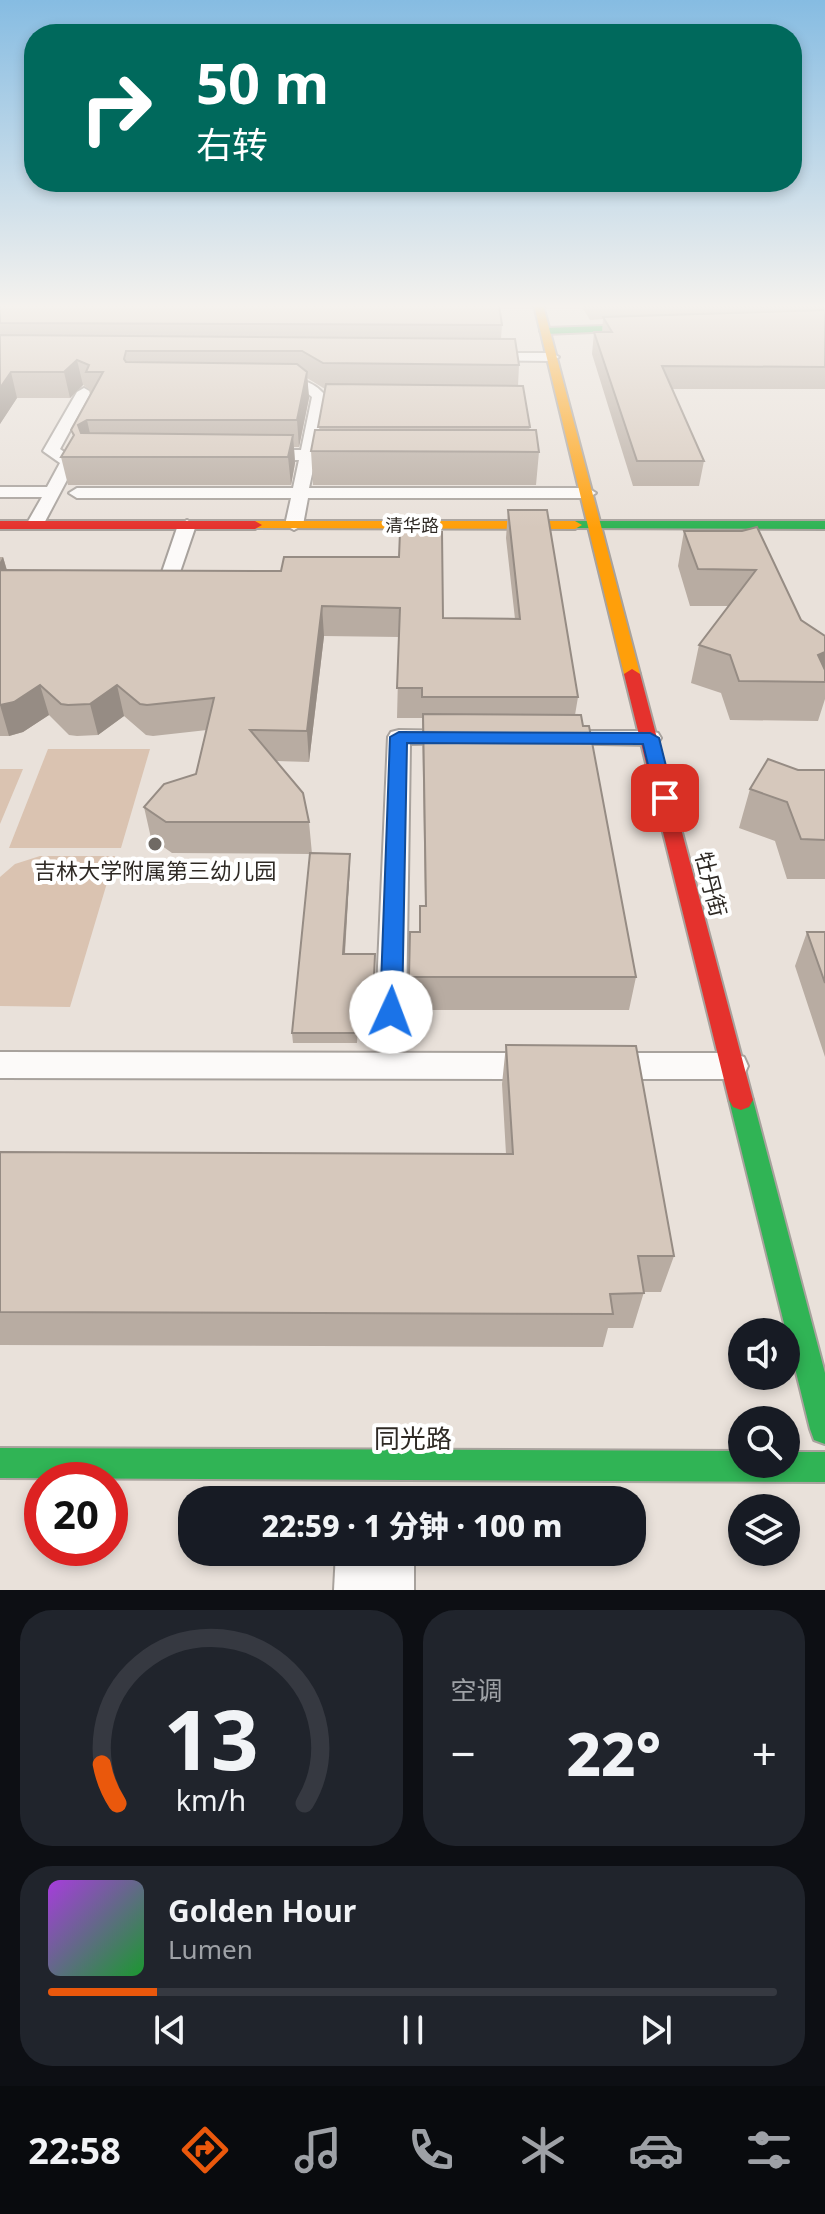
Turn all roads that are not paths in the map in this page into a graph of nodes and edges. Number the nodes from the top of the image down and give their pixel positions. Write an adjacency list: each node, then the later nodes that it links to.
1 (558, 379): 11 (street, 牡丹街)
2 (258, 383): 5 (lane)
3 (84, 392): 8 (lane)
4 (246, 455): 5 (lane)
5 (308, 455): 6 (lane); 10 (lane)
6 (354, 455)
7 (0, 492): 8 (lane)
8 (52, 492): 13 (lane)
9 (77, 493): 10 (lane)
10 (300, 493): 11 (lane); 15 (lane)
11 (588, 493): 16 (street, 牡丹街)
12 (0, 525): 13 (street, 清华路)
13 (35, 525): 14 (street, 清华路)
14 (187, 525): 15 (street, 清华路); 18 (lane)
15 (294, 525): 16 (street, 清华路)
16 (596, 525): 17 (street, 清华路); 21 (street, 牡丹街)
17 (825, 525)
18 (171, 572)
19 (477, 738): 22 (lane)
20 (540, 738): 21 (lane)
21 (650, 738): 24 (street, 牡丹街)
22 (391, 1012)
23 (0, 1065): 24 (lane)
24 (733, 1066): 25 (street, 牡丹街)
25 (825, 1429)
26 (0, 1463): 28 (street, 同光路)
27 (825, 1467): 28 (street, 同光路)
28 (376, 1482)
29 (375, 1566): 30 (street)
30 (374, 1590)

